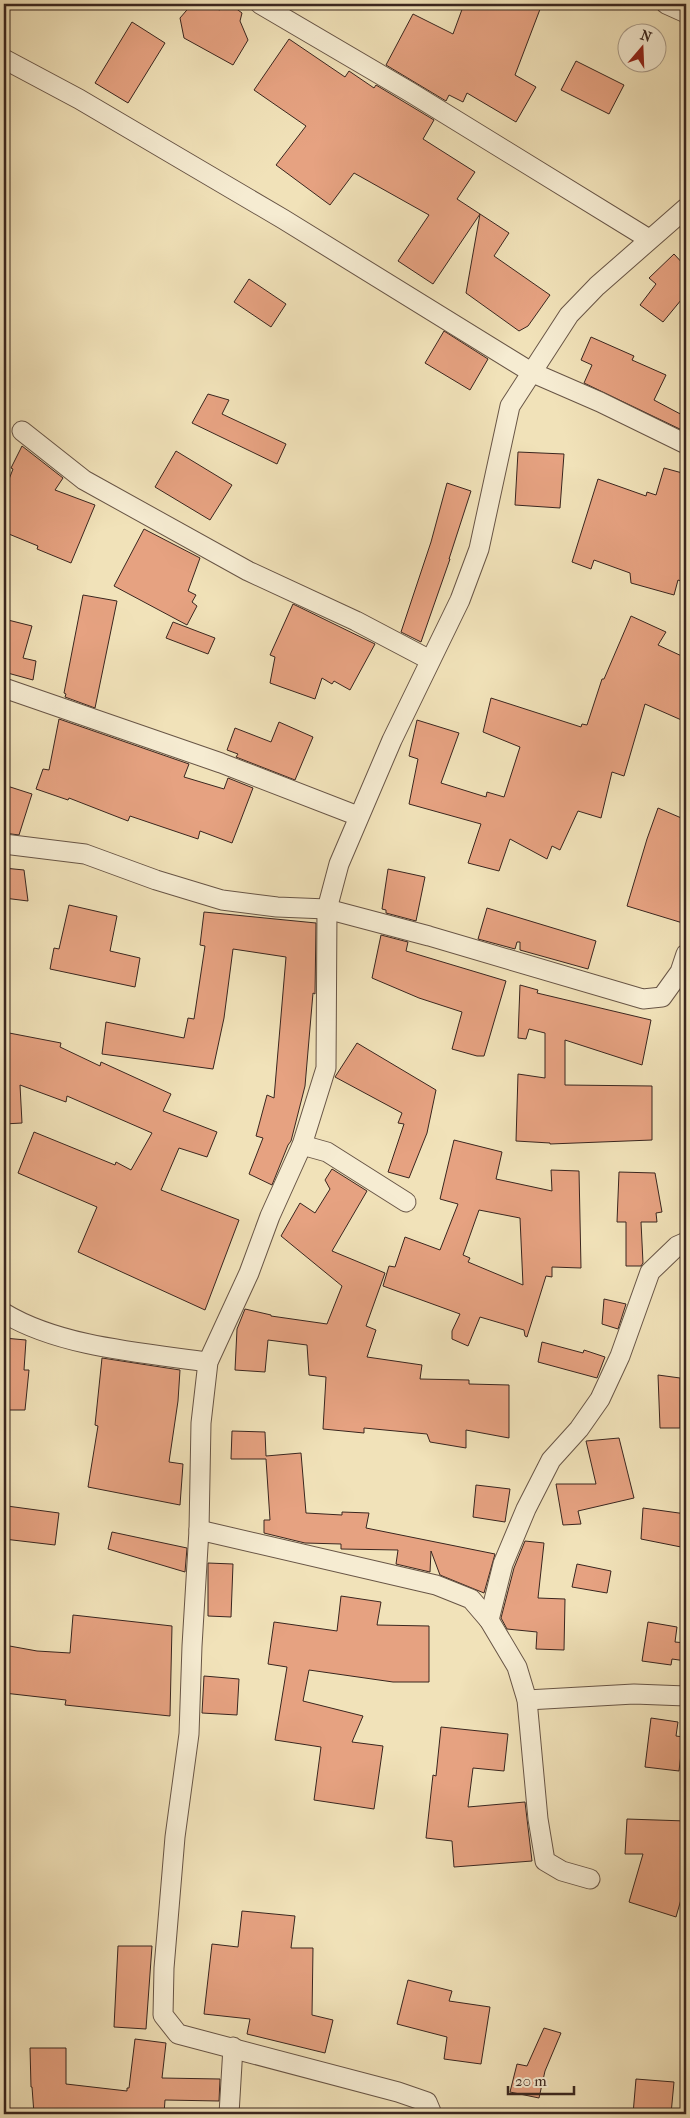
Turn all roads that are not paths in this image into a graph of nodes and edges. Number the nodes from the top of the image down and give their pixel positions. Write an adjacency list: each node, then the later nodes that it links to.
1 (260, 4): 6 (street)
2 (666, 4): 3 (street)
3 (686, 13)
4 (4, 58): 7 (street)
5 (686, 208): 6 (street)
6 (649, 239): 7 (street)
7 (531, 372): 9 (street); 10 (street)
8 (22, 431): 10 (street)
9 (686, 444)
10 (430, 660): 12 (street)
11 (4, 688): 12 (street)
12 (358, 816): 14 (street)
13 (4, 844): 14 (street)
14 (327, 909): 15 (street); 16 (street)
15 (686, 954)
16 (302, 1145): 17 (street); 20 (street)
17 (406, 1202)
18 (686, 1242): 22 (street)
19 (4, 1313): 20 (street)
20 (208, 1362): 21 (street)
21 (199, 1530): 22 (street); 26 (street)
22 (489, 1620): 24 (street)
23 (686, 1696): 24 (street)
24 (526, 1700): 25 (street)
25 (590, 1879)
26 (232, 2047): 27 (street); 28 (street)
27 (229, 2114)
28 (432, 2114)

